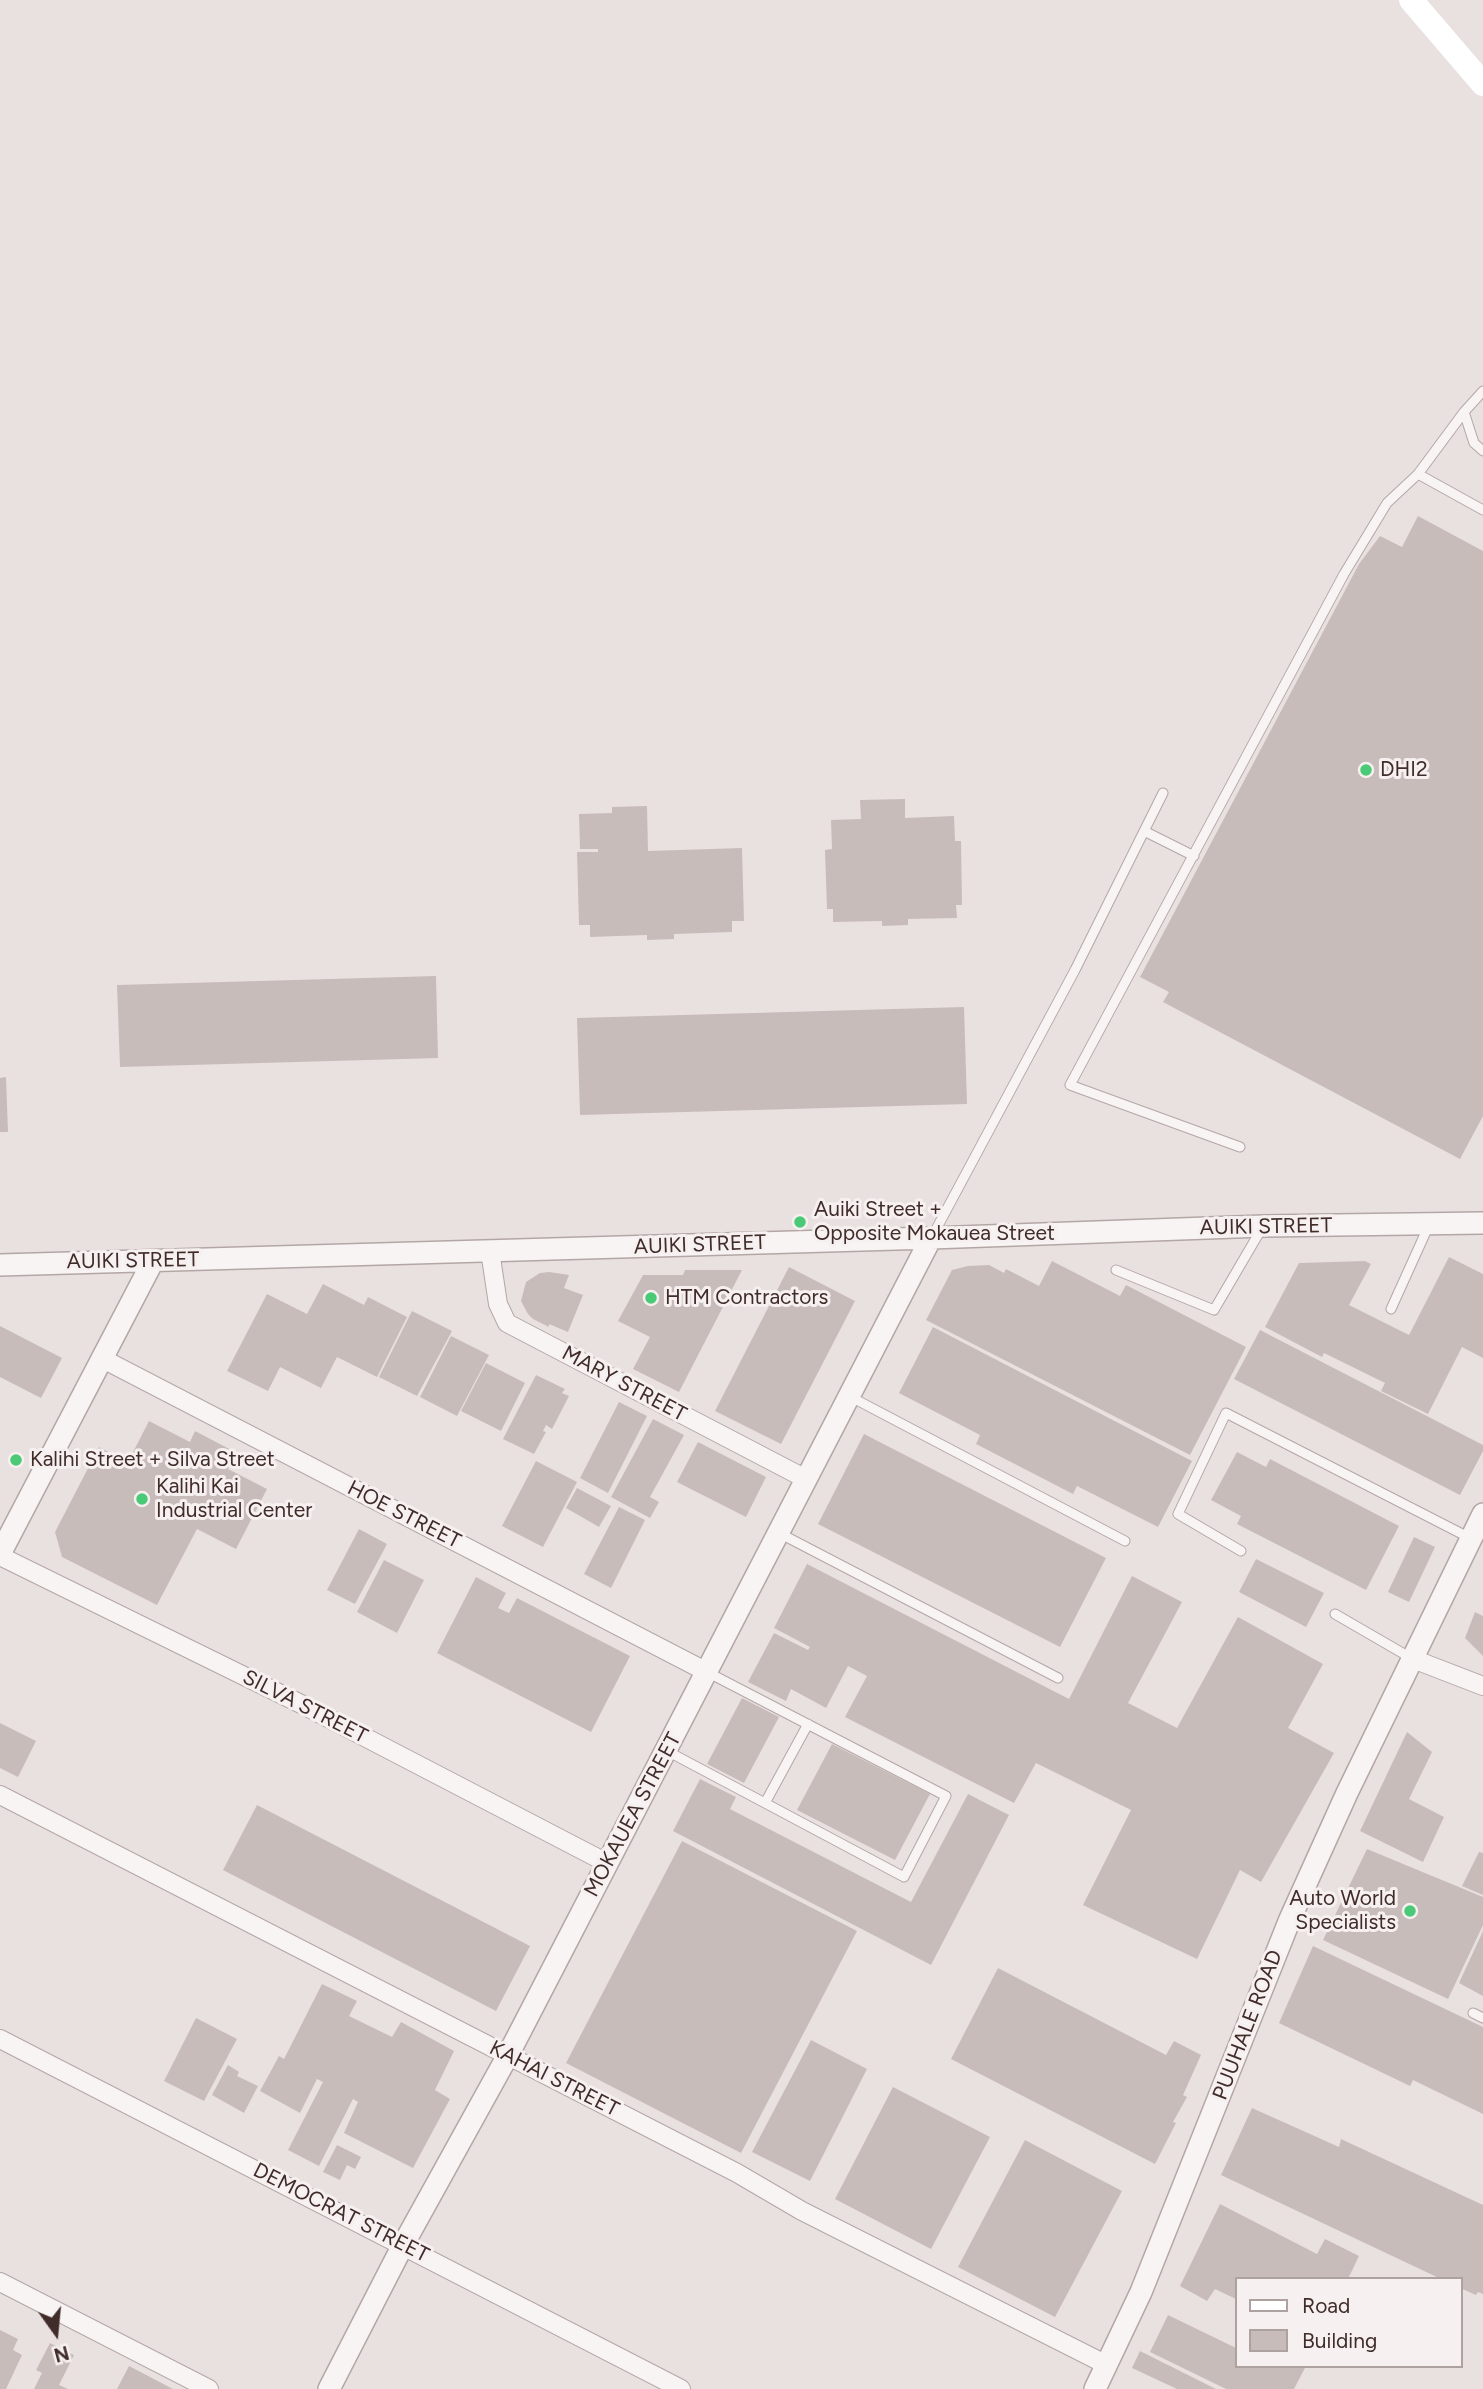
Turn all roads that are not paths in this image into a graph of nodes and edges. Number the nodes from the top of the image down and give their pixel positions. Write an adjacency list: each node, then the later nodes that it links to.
1 (1411, 0): 2 (main road)
2 (1483, 83)
3 (1483, 391): 4 (lane)
4 (1464, 412): 5 (lane); 6 (lane)
5 (1483, 451)
6 (1418, 474): 7 (lane); 10 (lane)
7 (1483, 510)
8 (1163, 793): 9 (lane)
9 (1144, 831): 10 (lane); 15 (lane)
10 (1194, 856): 11 (lane)
11 (1240, 1147)
12 (1483, 1223): 13 (street, AUIKI STREET)
13 (1429, 1224): 14 (street, AUIKI STREET); 20 (lane)
14 (1263, 1226): 15 (street, AUIKI STREET); 19 (lane)
15 (931, 1238): 16 (street, AUIKI STREET); 22 (street, MOKAUEA STREET)
16 (490, 1251): 17 (street, AUIKI STREET); 23 (street, MARY STREET)
17 (153, 1261): 18 (street, AUIKI STREET); 21 (street)
18 (0, 1265)
19 (1116, 1270)
20 (1391, 1309)
21 (102, 1358): 29 (street); 32 (street, HOE STREET)
22 (849, 1396): 23 (street, MOKAUEA STREET); 27 (lane)
23 (806, 1479): 25 (street, MOKAUEA STREET)
24 (1483, 1514): 26 (street, PUUHALE ROAD)
25 (779, 1533): 32 (street, MOKAUEA STREET); 33 (lane)
26 (1471, 1538): 28 (lane); 31 (street, PUUHALE ROAD)
27 (1125, 1541)
28 (1241, 1551)
29 (0, 1555): 39 (street, SILVA STREET)
30 (1335, 1614): 31 (lane)
31 (1413, 1659): 34 (street); 46 (street, PUUHALE ROAD)
32 (707, 1672): 35 (lane); 36 (street, MOKAUEA STREET)
33 (1058, 1678)
34 (1483, 1686)
35 (808, 1724): 38 (lane); 38 (lane)
36 (667, 1751): 38 (lane); 39 (street, MOKAUEA STREET)
37 (0, 1795): 43 (street, KAHAI STREET)
38 (765, 1804)
39 (607, 1863): 43 (street, MOKAUEA STREET)
40 (1474, 2013): 41 (lane)
41 (1483, 2018)
42 (0, 2039): 44 (street, DEMOCRAT STREET)
43 (507, 2057): 44 (street, MOKAUEA STREET); 46 (street, KAHAI STREET)
44 (404, 2245): 48 (street, MOKAUEA STREET); 49 (street, DEMOCRAT STREET)
45 (0, 2283): 47 (street)
46 (1107, 2365): 50 (street, PUUHALE ROAD)
47 (209, 2389)
48 (329, 2389)
49 (681, 2389)
50 (1095, 2389)

